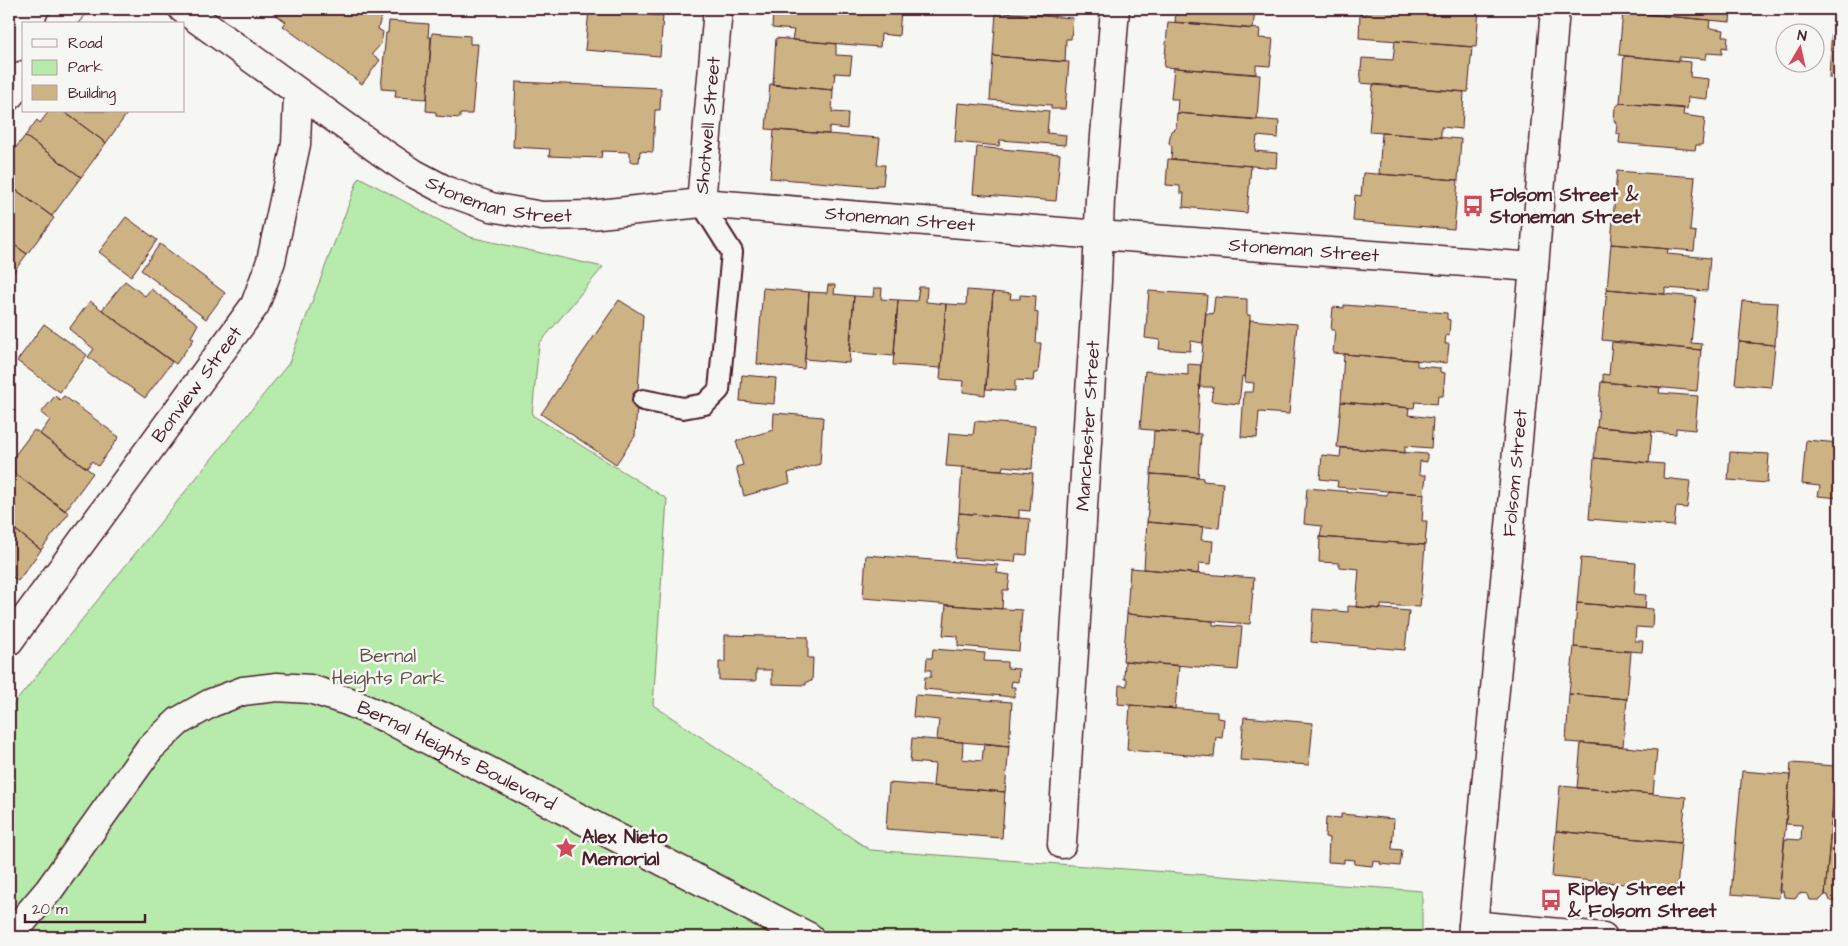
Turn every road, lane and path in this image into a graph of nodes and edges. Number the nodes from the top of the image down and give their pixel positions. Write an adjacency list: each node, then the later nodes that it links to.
1 (71, 9): 6 (street)
2 (183, 9): 8 (street, Stoneman Street)
3 (718, 9): 10 (street, Shotwell Street)
4 (1115, 9): 11 (street, Manchester Street)
5 (1555, 9): 12 (street, Folsom Street)
6 (61, 22)
7 (22, 78): 9 (street)
8 (298, 93): 10 (street, Stoneman Street); 14 (street, Bonview Street)
9 (9, 96)
10 (701, 203): 11 (street, Stoneman Street); 13 (lane, Shotwell Street)
11 (1099, 235): 12 (street, Stoneman Street); 15 (street, Manchester Street)
12 (1534, 267): 16 (street, Folsom Street)
13 (643, 400)
14 (9, 641)
15 (1062, 844)
16 (1473, 931): 19 (street)
17 (9, 937): 18 (street, Bernal Heights Boulevard)
18 (809, 937)
19 (1603, 937)

